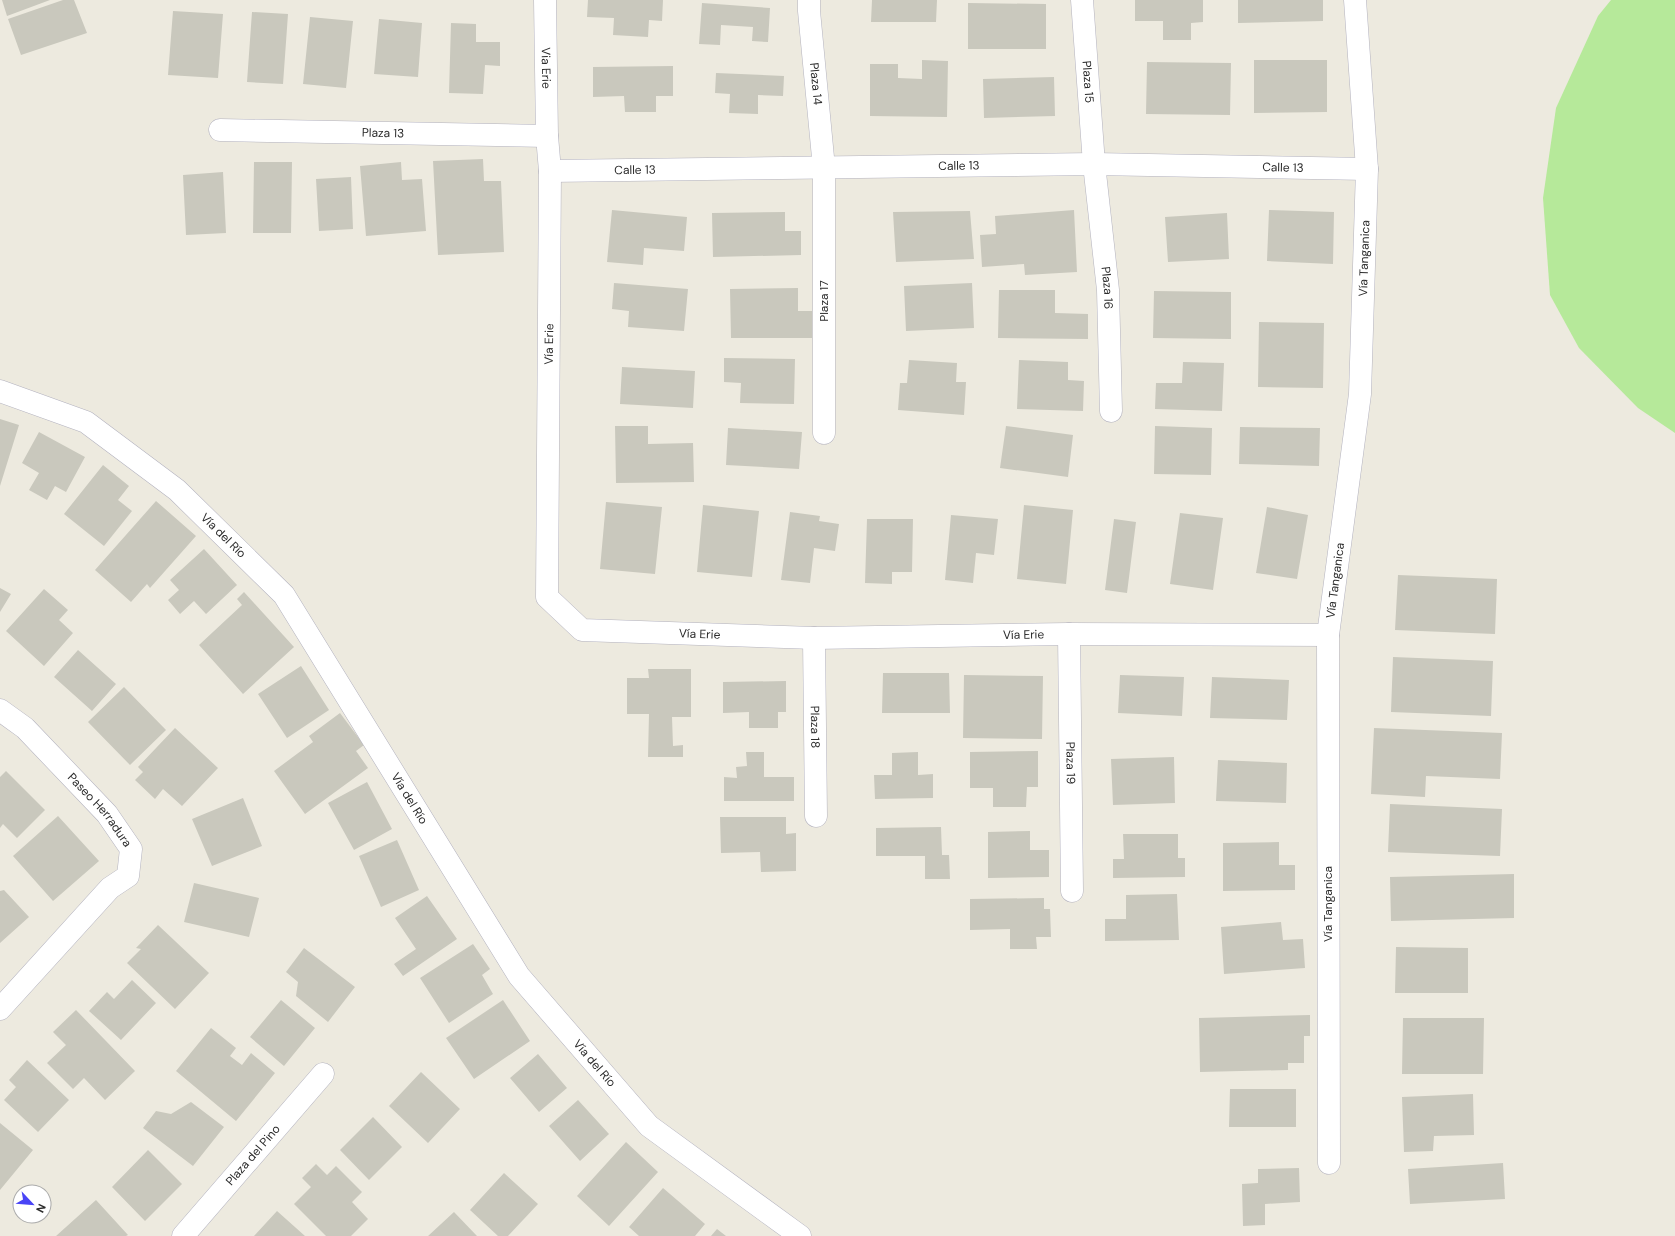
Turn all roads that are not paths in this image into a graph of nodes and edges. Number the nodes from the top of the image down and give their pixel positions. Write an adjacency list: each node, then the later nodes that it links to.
1 (545, 0): 6 (street, Via Erie)
2 (809, 0): 8 (street, Plaza 14)
3 (1082, 0): 7 (street, Plaza 15)
4 (1355, 0): 9 (street, Vía Tanganica)
5 (220, 130): 6 (street, Plaza 13)
6 (546, 136): 10 (street, Vía Erie)
7 (1094, 164): 8 (street, Calle 13); 9 (street, Calle 13); 12 (street, Plaza 16)
8 (824, 168): 10 (street, Calle 13); 13 (street, Plaza 17)
9 (1367, 169): 15 (street, Vía Tanganica)
10 (550, 172): 16 (street, Vía Erie)
11 (0, 391): 24 (street, Vía del Río)
12 (1111, 411)
13 (824, 433)
14 (1069, 634): 15 (street, Vía Erie); 16 (street, Vía Erie); 19 (street, Plaza 19)
15 (1328, 635): 22 (street, Vía Tanganica)
16 (814, 638): 18 (street, Plaza 18)
17 (0, 710): 20 (street, Paseo Herradura)
18 (816, 816)
19 (1072, 891)
20 (0, 1009)
21 (323, 1074): 23 (street, Plaza del Pino)
22 (1329, 1163)
23 (183, 1236)
24 (800, 1236)

